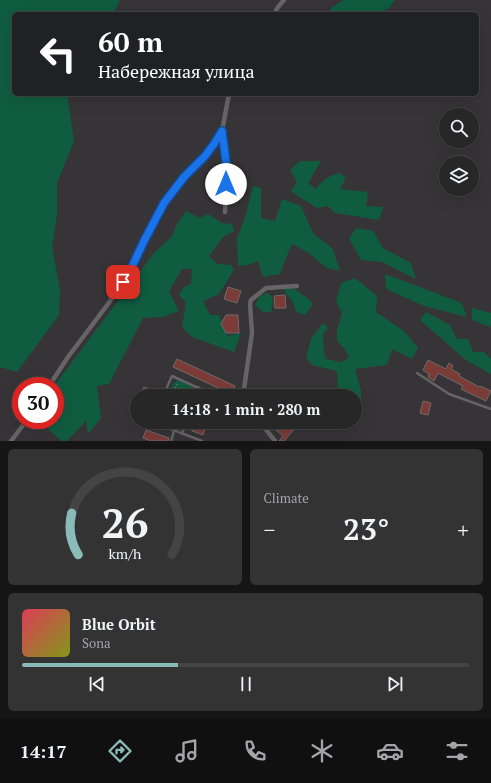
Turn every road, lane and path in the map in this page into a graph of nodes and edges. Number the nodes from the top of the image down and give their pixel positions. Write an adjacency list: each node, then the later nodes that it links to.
1 (284, 0): 2 (street)
2 (275, 12)
3 (229, 96): 4 (street)
4 (222, 131): 5 (street); 8 (street)
5 (225, 212)
6 (298, 286): 14 (street)
7 (416, 373): 15 (lane)
8 (55, 377)
9 (179, 379): 10 (lane); 11 (lane); 12 (path)
10 (198, 387): 13 (lane)
11 (166, 389)
12 (175, 389)
13 (202, 389)
14 (244, 389)
15 (491, 409)
16 (20, 429): 22 (street)
17 (169, 429): 20 (lane)
18 (184, 429): 21 (lane)
19 (266, 429): 25 (street)
20 (174, 431): 21 (lane); 23 (lane)
21 (182, 434): 24 (lane)
22 (11, 441)
23 (171, 441)
24 (202, 441)
25 (275, 441)

